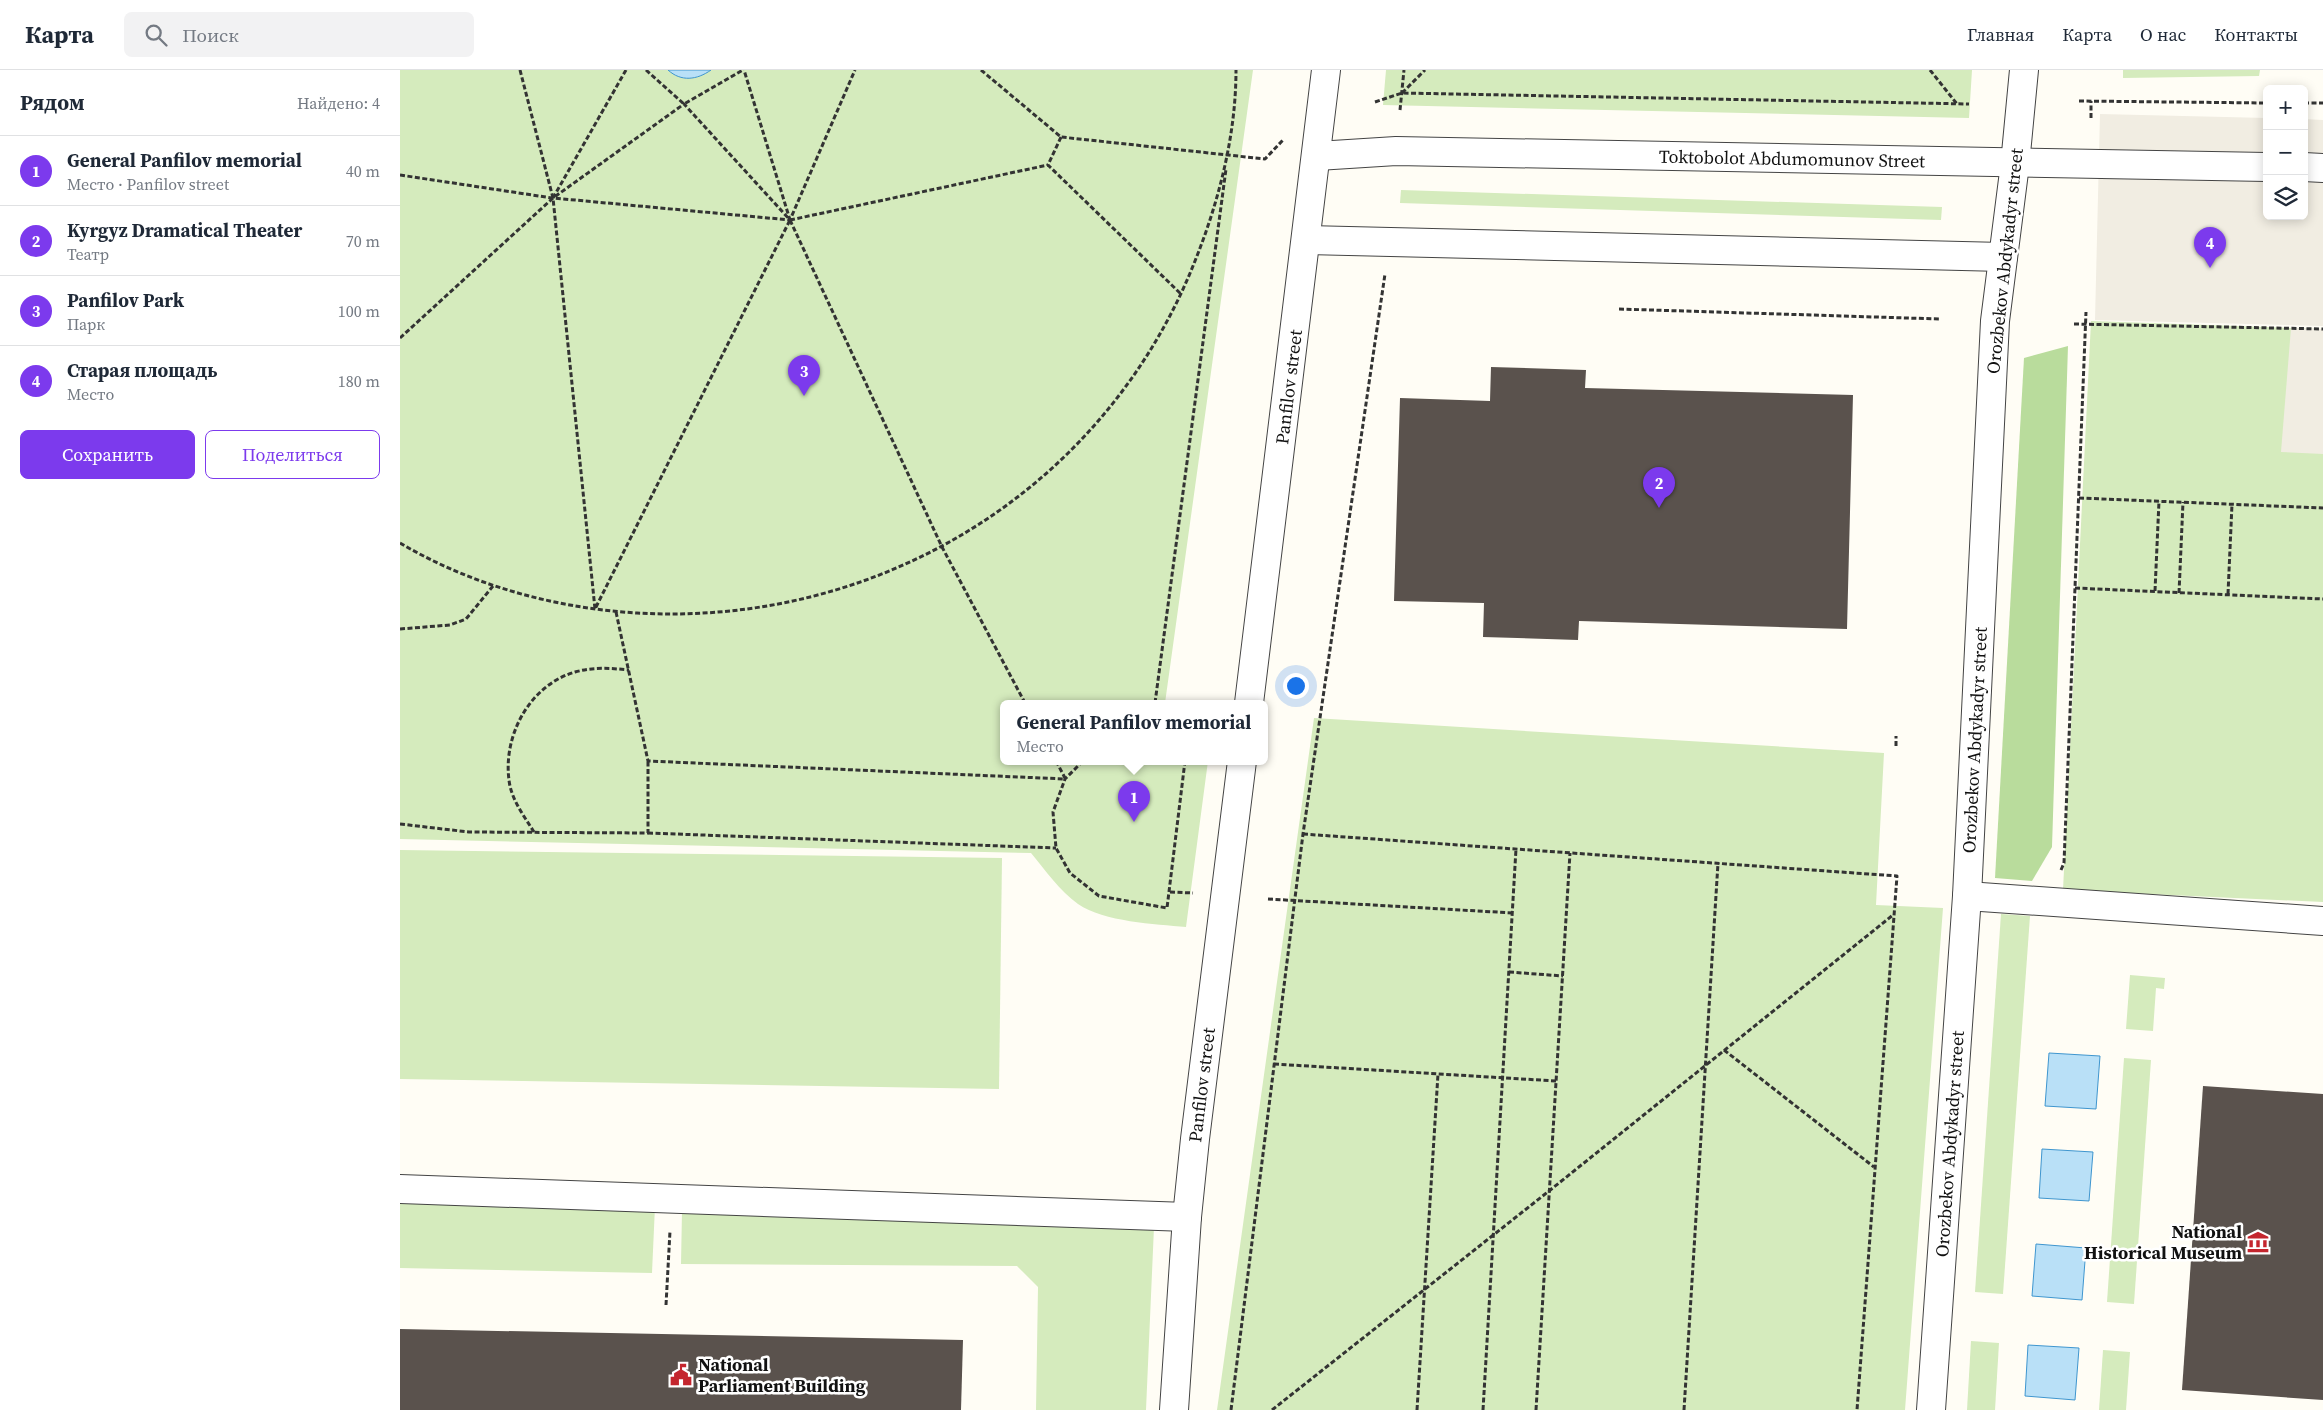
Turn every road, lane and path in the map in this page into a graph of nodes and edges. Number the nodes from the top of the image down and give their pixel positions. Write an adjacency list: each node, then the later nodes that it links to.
1 (520, 70): 35 (path)
2 (626, 70): 35 (path)
3 (646, 70): 19 (path)
4 (744, 70): 19 (path); 36 (path)
5 (855, 70): 36 (path)
6 (981, 70): 26 (path)
7 (1237, 70): 27 (path)
8 (1326, 70): 28 (street, Panfilov street)
9 (1404, 70): 13 (path)
10 (1425, 70): 13 (path)
11 (1930, 70): 20 (path)
12 (2024, 70): 29 (street, Orozbekov Abdykadyr street)
13 (1402, 93): 16 (path); 20 (path); 23 (path)
14 (2079, 101): 15 (path)
15 (2092, 101): 17 (path); 24 (path)
16 (1375, 102)
17 (2263, 103)
18 (2308, 103): 22 (path)
19 (684, 104): 35 (path); 36 (path)
20 (1958, 104): 21 (path)
21 (1969, 104)
22 (2323, 104)
23 (1400, 110)
24 (2091, 118)
25 (1288, 135): 27 (path)
26 (1061, 137): 27 (path); 30 (path)
27 (1228, 154): 40 (path); 66 (path)
28 (1317, 156): 29 (street, Toktobolot Abdumomunov Street); 37 (street, Panfilov street)
29 (2016, 164): 31 (street, Toktobolot Abdumomunov Street); 38 (street, Orozbekov Abdykadyr street)
30 (1048, 165): 36 (path); 40 (path)
31 (2263, 167)
32 (2308, 167): 33 (street)
33 (2323, 168)
34 (400, 175): 35 (path)
35 (553, 198): 36 (path); 47 (path); 61 (path)
36 (790, 220): 54 (path); 61 (path)
37 (1307, 240): 38 (street); 67 (street, Panfilov street)
38 (2003, 257): 87 (street, Orozbekov Abdykadyr street)
39 (1386, 269): 79 (path)
40 (1182, 295): 54 (path)
41 (1619, 309): 43 (path)
42 (2086, 312): 45 (path)
43 (1939, 319)
44 (2074, 324): 45 (path)
45 (2085, 324): 46 (path); 48 (path)
46 (2323, 329)
47 (400, 338)
48 (2079, 498): 49 (path); 56 (path)
49 (2159, 501): 50 (path); 57 (path)
50 (2183, 502): 51 (path); 58 (path)
51 (2232, 504): 52 (path); 59 (path)
52 (2323, 508)
53 (400, 543): 55 (path)
54 (942, 547): 62 (path); 65 (path)
55 (494, 586): 61 (path); 63 (path)
56 (2075, 588): 57 (path); 84 (path)
57 (2155, 591): 58 (path)
58 (2179, 593): 59 (path)
59 (2228, 594): 60 (path)
60 (2323, 599)
61 (595, 609): 62 (path)
62 (616, 612): 64 (path)
63 (400, 630)
64 (628, 670): 70 (path); 77 (path)
65 (1023, 700)
66 (1155, 700)
67 (1249, 700)
68 (1896, 736): 69 (path)
69 (1896, 746)
70 (648, 761): 75 (path); 78 (path)
71 (1058, 765): 75 (path)
72 (1079, 765): 75 (path)
73 (1185, 765): 85 (path)
74 (1242, 765): 105 (street, Panfilov street)
75 (1065, 779): 80 (path)
76 (400, 824): 77 (path)
77 (534, 832): 78 (path)
78 (648, 833): 80 (path)
79 (1303, 834): 81 (path); 89 (path)
80 (1056, 848): 85 (path)
81 (1516, 849): 82 (path); 90 (path)
82 (1570, 853): 83 (path); 94 (path)
83 (1718, 863): 91 (path); 97 (path)
84 (2064, 863)
85 (1170, 892): 86 (path)
86 (1201, 894)
87 (1967, 896): 92 (street); 117 (street, Orozbekov Abdykadyr street)
88 (1268, 899): 89 (path)
89 (1295, 900): 90 (path); 96 (path)
90 (1513, 913): 93 (path)
91 (1894, 914): 95 (path); 101 (path)
92 (2323, 921)
93 (1509, 972): 94 (path); 99 (path)
94 (1563, 976): 100 (path)
95 (1724, 1050): 97 (path); 101 (path)
96 (1274, 1064): 98 (path); 110 (path)
97 (1706, 1064): 103 (path); 115 (path)
98 (1438, 1074): 99 (path); 107 (path)
99 (1503, 1078): 100 (path); 106 (path)
100 (1556, 1081): 103 (path)
101 (1875, 1167): 116 (path)
102 (416, 1184): 104 (street)
103 (1549, 1191): 106 (path); 114 (path)
104 (672, 1199): 105 (street); 108 (path)
105 (1187, 1217): 109 (street, Panfilov street)
106 (1494, 1233): 107 (path); 113 (path)
107 (1425, 1288): 111 (path); 112 (path)
108 (666, 1305)
109 (1174, 1410)
110 (1232, 1410)
111 (1272, 1410)
112 (1417, 1410)
113 (1483, 1410)
114 (1536, 1410)
115 (1684, 1410)
116 (1857, 1410)
117 (1931, 1410)

